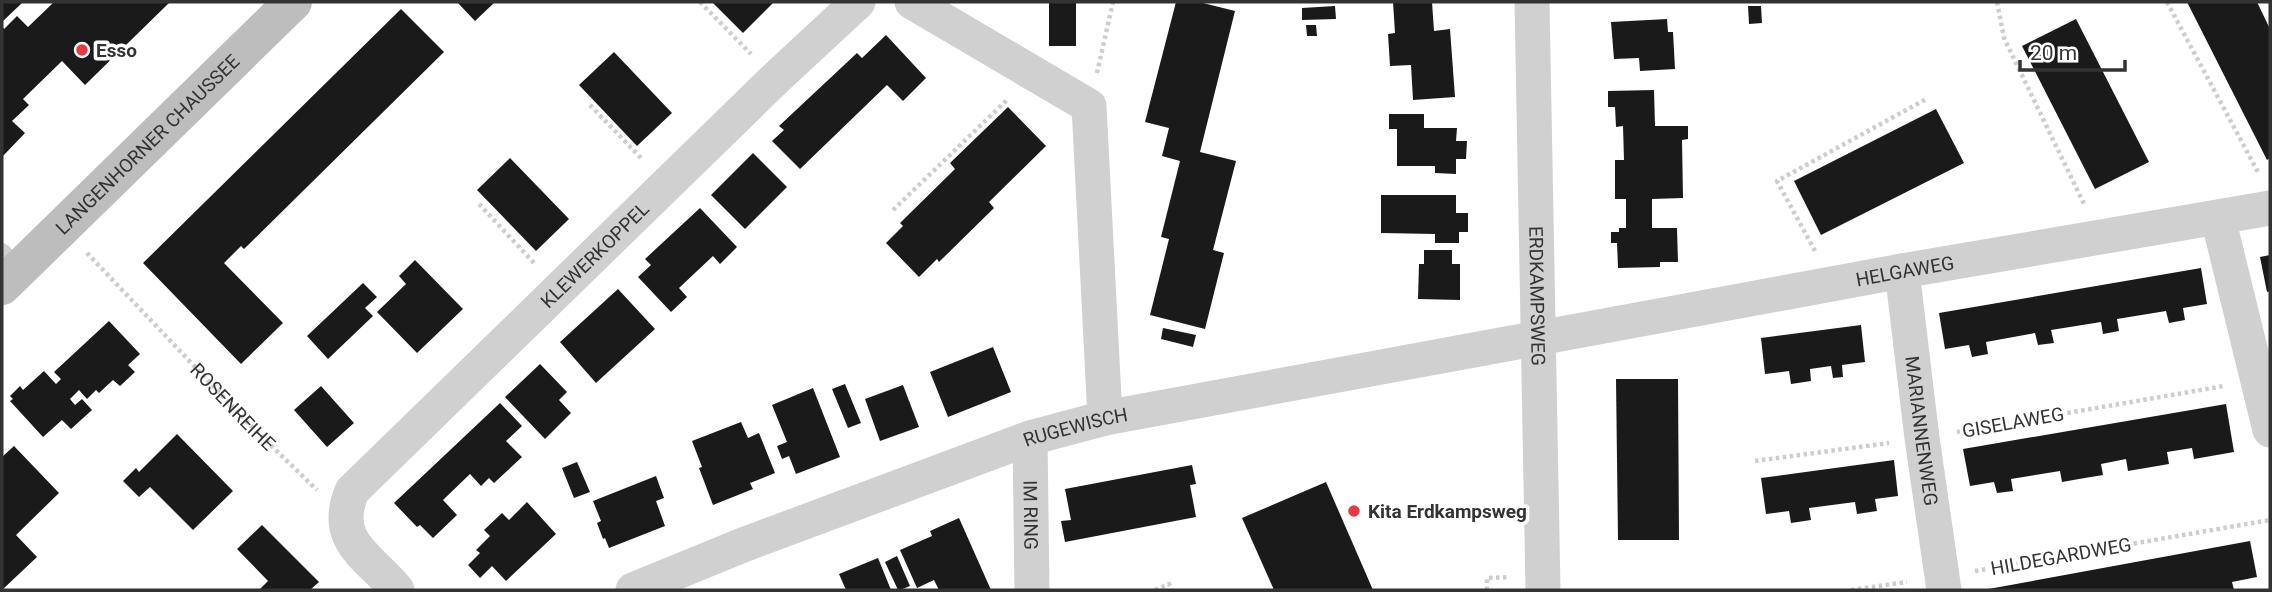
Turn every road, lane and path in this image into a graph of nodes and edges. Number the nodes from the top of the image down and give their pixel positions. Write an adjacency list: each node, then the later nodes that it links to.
1 (293, 2): 19 (main road, LANGENHORNER CHAUSSEE)
2 (700, 2): 10 (path)
3 (858, 2): 10 (street, KLEWERKOPPEL)
4 (912, 2): 9 (street)
5 (1114, 2): 13 (path)
6 (1532, 2): 25 (street, ERDKAMPSWEG)
7 (1997, 2): 20 (path)
8 (2167, 2): 15 (path)
9 (1034, 72): 13 (street); 17 (path)
10 (775, 79): 14 (street, KLEWERKOPPEL)
11 (1928, 98): 23 (path)
12 (590, 105): 14 (path)
13 (1089, 106): 27 (street)
14 (666, 185): 24 (street, KLEWERKOPPEL)
15 (2267, 196): 18 (street, HELGAWEG)
16 (479, 204): 24 (path)
17 (893, 211)
18 (2218, 218): 20 (street, HELGAWEG); 26 (street)
19 (62, 227): 21 (main road, LANGENHORNER CHAUSSEE); 32 (path, ROSENREIHE)
20 (2100, 238): 22 (street, HELGAWEG)
21 (7, 269)
22 (1902, 271): 23 (street, HELGAWEG); 30 (street, MARIANNENWEG)
23 (1833, 284): 25 (street, HELGAWEG)
24 (559, 289): 32 (street, KLEWERKOPPEL)
25 (1539, 337): 27 (street, RUGEWISCH); 40 (street, ERDKAMPSWEG)
26 (2258, 380): 28 (street); 30 (path, GISELAWEG)
27 (1105, 418): 29 (street, RUGEWISCH)
28 (2270, 430)
29 (1030, 438): 36 (street, RUGEWISCH); 37 (street, IM RING)
30 (1922, 438): 31 (path, GISELAWEG); 34 (street, MARIANNENWEG)
31 (1755, 461)
32 (344, 516): 35 (street)
33 (2270, 520): 34 (path, HILDEGARDWEG)
34 (1943, 584): 41 (path, HILDEGARDWEG)
35 (397, 590)
36 (633, 590)
37 (1032, 590)
38 (1155, 590): 39 (path)
39 (1172, 590)
40 (1543, 590)
41 (1851, 590)

